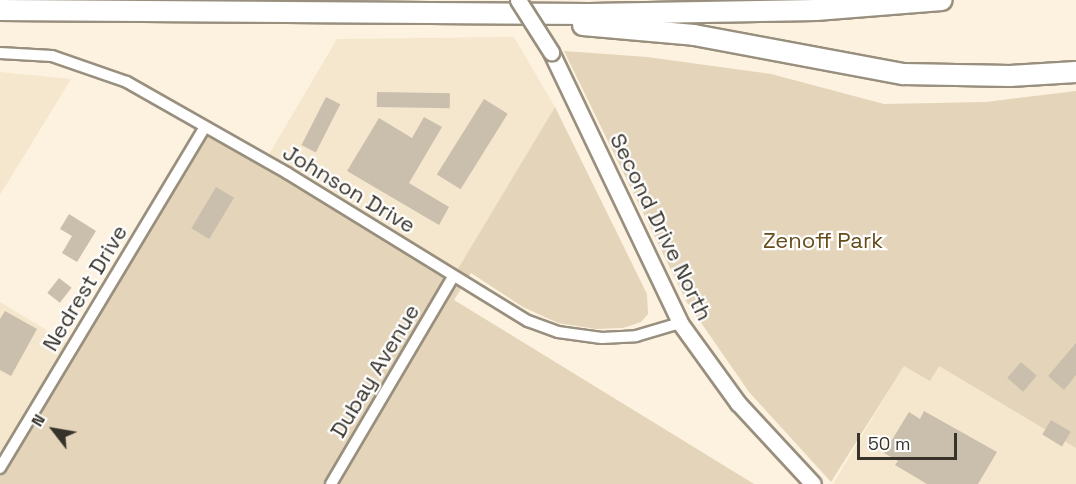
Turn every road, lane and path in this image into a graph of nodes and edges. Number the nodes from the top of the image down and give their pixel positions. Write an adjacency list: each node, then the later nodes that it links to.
1 (518, 0): 9 (street, Second Drive North, bridge)
2 (942, 0): 4 (highway)
3 (0, 10): 4 (highway)
4 (537, 13): 6 (highway)
5 (0, 52): 7 (street, Johnson Drive)
6 (1076, 72)
7 (204, 128): 8 (street, Johnson Drive); 10 (street, Nedrest Drive)
8 (453, 277): 9 (street, Johnson Drive); 11 (street, Dubay Avenue)
9 (680, 322): 12 (street, Second Drive North)
10 (0, 468)
11 (331, 484)
12 (813, 484)

